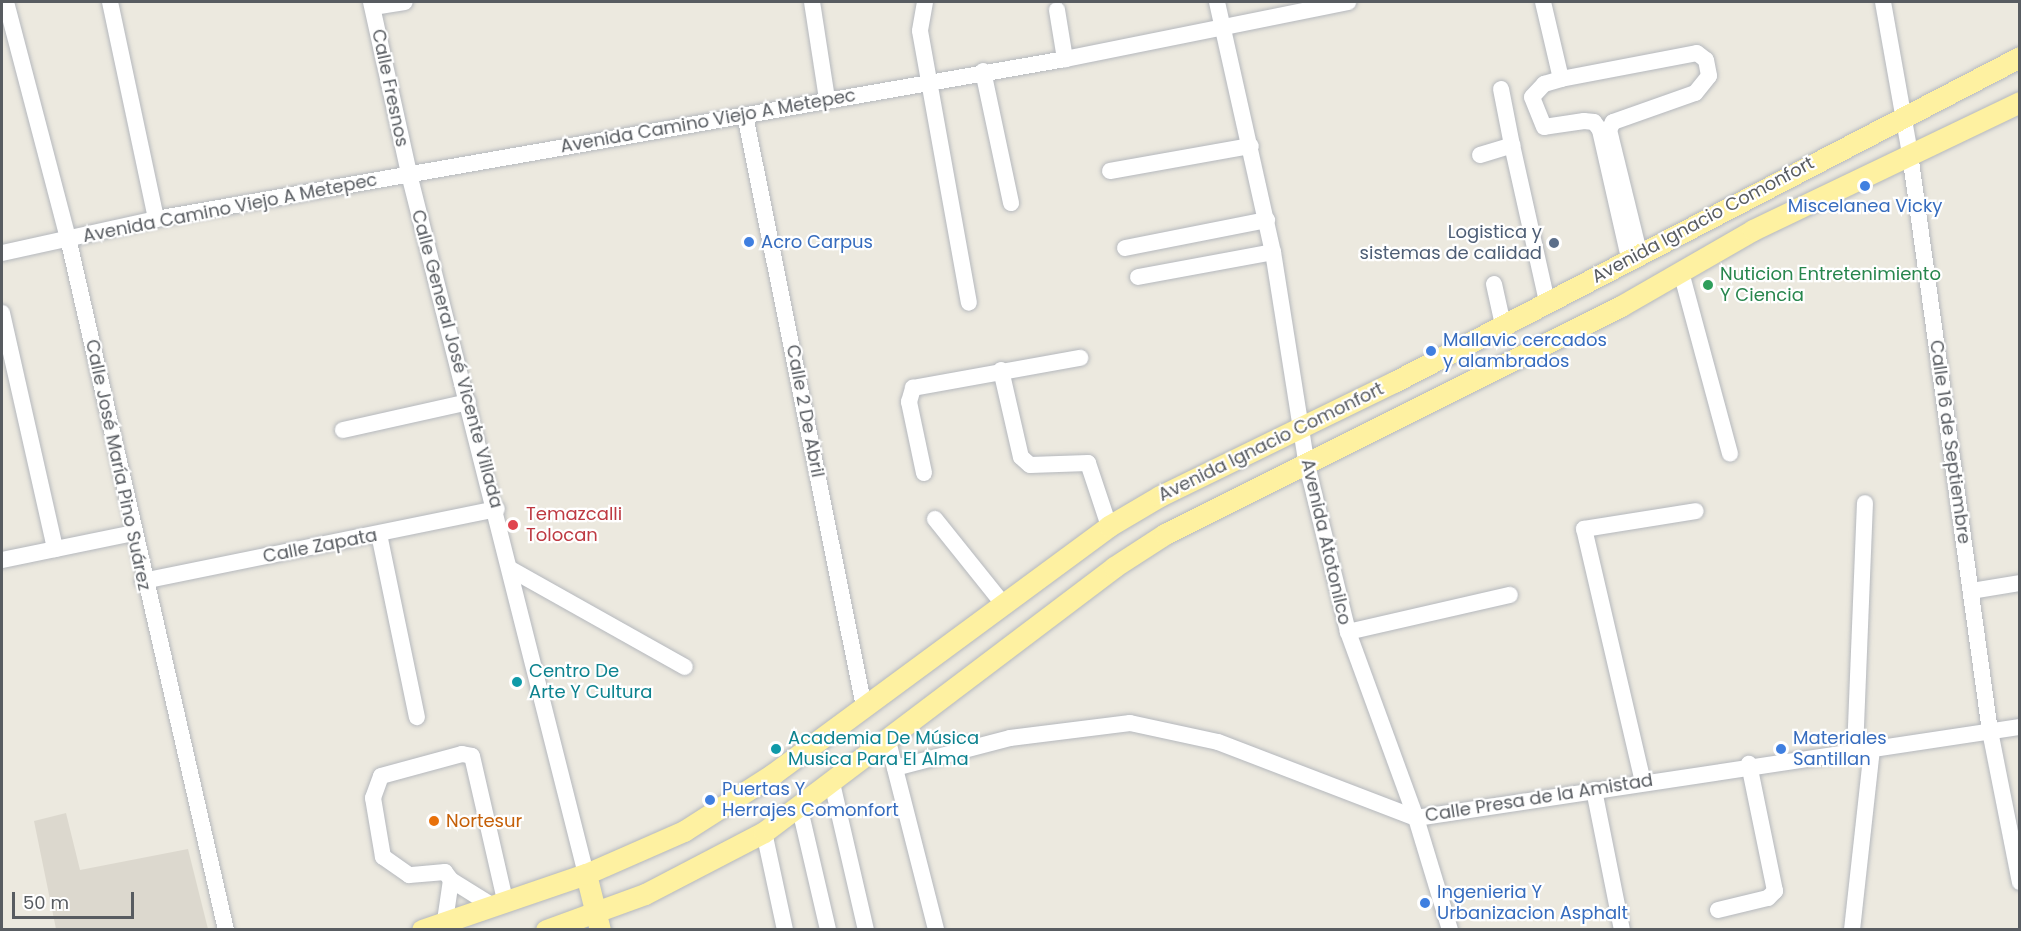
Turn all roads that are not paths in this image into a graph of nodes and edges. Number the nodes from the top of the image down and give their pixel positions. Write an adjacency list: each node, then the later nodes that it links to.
1 (6, 2): 33 (street, Calle José María Pino Suárez)
2 (110, 2): 31 (street)
3 (405, 2): 10 (street)
4 (812, 2): 20 (street)
5 (925, 2): 18 (street)
6 (1217, 2): 13 (street, Avenida Atotonilco)
7 (1348, 2): 11 (street, Avenida Camino Viejo A Metepec)
8 (1543, 2): 17 (street)
9 (1883, 2): 22 (street, Calle 16 de Septiembre)
10 (372, 4): 29 (street, Calle Fresnos)
11 (1270, 9): 13 (street, Avenida Camino Viejo A Metepec)
12 (1057, 10): 15 (street)
13 (1222, 25): 15 (street, Avenida Camino Viejo A Metepec); 25 (street, Avenida Atotonilco)
14 (2019, 57): 22 (main road, Avenida Ignacio Comonfort)
15 (1065, 58): 16 (street, Avenida Camino Viejo A Metepec)
16 (983, 71): 18 (street, Avenida Camino Viejo A Metepec); 30 (street)
17 (1561, 79): 37 (street); 37 (street)
18 (930, 81): 20 (street, Avenida Camino Viejo A Metepec); 42 (street)
19 (1501, 89): 24 (street)
20 (827, 99): 23 (street, Avenida Camino Viejo A Metepec)
21 (2019, 102): 26 (main road, Avenida Ignacio Comonfort)
22 (1904, 114): 26 (street, Calle 16 de Septiembre); 37 (main road, Avenida Ignacio Comonfort)
23 (745, 115): 29 (street, Avenida Camino Viejo A Metepec); 70 (street, Calle 2 De Abril)
24 (1512, 145): 27 (street); 41 (street)
25 (1251, 146): 28 (street); 32 (street, Avenida Atotonilco)
26 (1910, 154): 38 (main road, Avenida Ignacio Comonfort); 65 (street, Calle 16 de Septiembre)
27 (1480, 155)
28 (1110, 171)
29 (409, 174): 31 (street, Avenida Camino Viejo A Metepec); 47 (street, Calle General José Vicente Villada)
30 (1011, 203)
31 (156, 219): 33 (street, Avenida Camino Viejo A Metepec)
32 (1267, 220): 34 (street); 35 (street, Avenida Atotonilco)
33 (68, 238): 36 (street, Avenida Camino Viejo A Metepec); 58 (street, Calle José María Pino Suárez)
34 (1125, 248)
35 (1273, 252): 39 (street); 48 (street, Avenida Atotonilco)
36 (2, 253)
37 (1634, 255): 41 (main road, Avenida Ignacio Comonfort)
38 (1681, 272): 50 (street); 51 (main road, Avenida Ignacio Comonfort)
39 (1138, 277)
40 (1494, 284): 44 (street)
41 (1547, 302): 44 (main road, Avenida Ignacio Comonfort)
42 (969, 303)
43 (2, 314): 60 (street)
44 (1503, 325): 48 (main road, Avenida Ignacio Comonfort)
45 (1080, 358): 46 (street)
46 (1001, 370): 52 (street); 57 (street)
47 (468, 402): 49 (street); 54 (street, Calle General José Vicente Villada)
48 (1301, 428): 51 (street, Avenida Atotonilco); 57 (main road, Avenida Ignacio Comonfort)
49 (343, 430)
50 (1730, 453)
51 (1306, 461): 68 (street, Avenida Atotonilco); 74 (main road, Avenida Ignacio Comonfort)
52 (924, 473)
53 (1864, 503): 76 (street)
54 (497, 509): 59 (street, Calle Zapata); 62 (street, Calle General José Vicente Villada)
55 (1696, 511): 79 (street)
56 (935, 519): 67 (street)
57 (1109, 526): 67 (main road, Avenida Ignacio Comonfort)
58 (134, 533): 60 (street); 63 (street, Calle José María Pino Suárez)
59 (379, 534): 63 (street, Calle Zapata); 71 (street)
60 (56, 549): 61 (street)
61 (2, 560)
62 (512, 570): 69 (street); 85 (street, Calle General José Vicente Villada)
63 (143, 581): 92 (street, Calle José María Pino Suárez)
64 (2019, 582): 65 (street)
65 (1971, 591): 73 (street, Calle 16 de Septiembre)
66 (1509, 595): 68 (street)
67 (1003, 604): 70 (main road, Avenida Ignacio Comonfort)
68 (1348, 632): 83 (street, Avenida Atotonilco)
69 (685, 667)
70 (864, 707): 85 (main road, Avenida Ignacio Comonfort)
71 (417, 717)
72 (2019, 727): 73 (street, Calle Presa de la Amistad)
73 (1990, 731): 75 (street, Calle Presa de la Amistad); 87 (street, Calle 16 de Septiembre)
74 (888, 741): 78 (street); 80 (main road, Avenida Ignacio Comonfort)
75 (1872, 748): 76 (street, Calle Presa de la Amistad); 101 (street)
76 (1855, 751): 77 (street, Calle Presa de la Amistad)
77 (1749, 764): 79 (street, Calle Presa de la Amistad); 89 (street)
78 (895, 768): 83 (street, Calle Presa de la Amistad); 98 (street)
79 (1642, 782): 81 (street, Calle Presa de la Amistad)
80 (832, 783): 82 (main road, Avenida Ignacio Comonfort); 97 (street)
81 (1594, 790): 83 (street, Calle Presa de la Amistad); 100 (street)
82 (799, 805): 84 (main road, Avenida Ignacio Comonfort); 96 (street)
83 (1416, 818): 99 (street, Avenida Atotonilco)
84 (764, 832): 91 (main road, Avenida Ignacio Comonfort); 95 (street)
85 (586, 874): 88 (main road, Avenida Ignacio Comonfort); 91 (main road, Calle General José Vicente Villada)
86 (451, 880): 88 (street); 88 (street); 90 (street)
87 (2019, 882)
88 (498, 902): 90 (main road, Avenida Ignacio Comonfort)
89 (1718, 910)
90 (445, 921): 93 (main road, Avenida Ignacio Comonfort)
91 (598, 921): 94 (main road, Avenida Ignacio Comonfort)
92 (226, 930)
93 (423, 930)
94 (546, 930)
95 (785, 930)
96 (828, 930)
97 (866, 930)
98 (936, 930)
99 (1450, 930)
100 (1622, 930)
101 (1852, 930)

